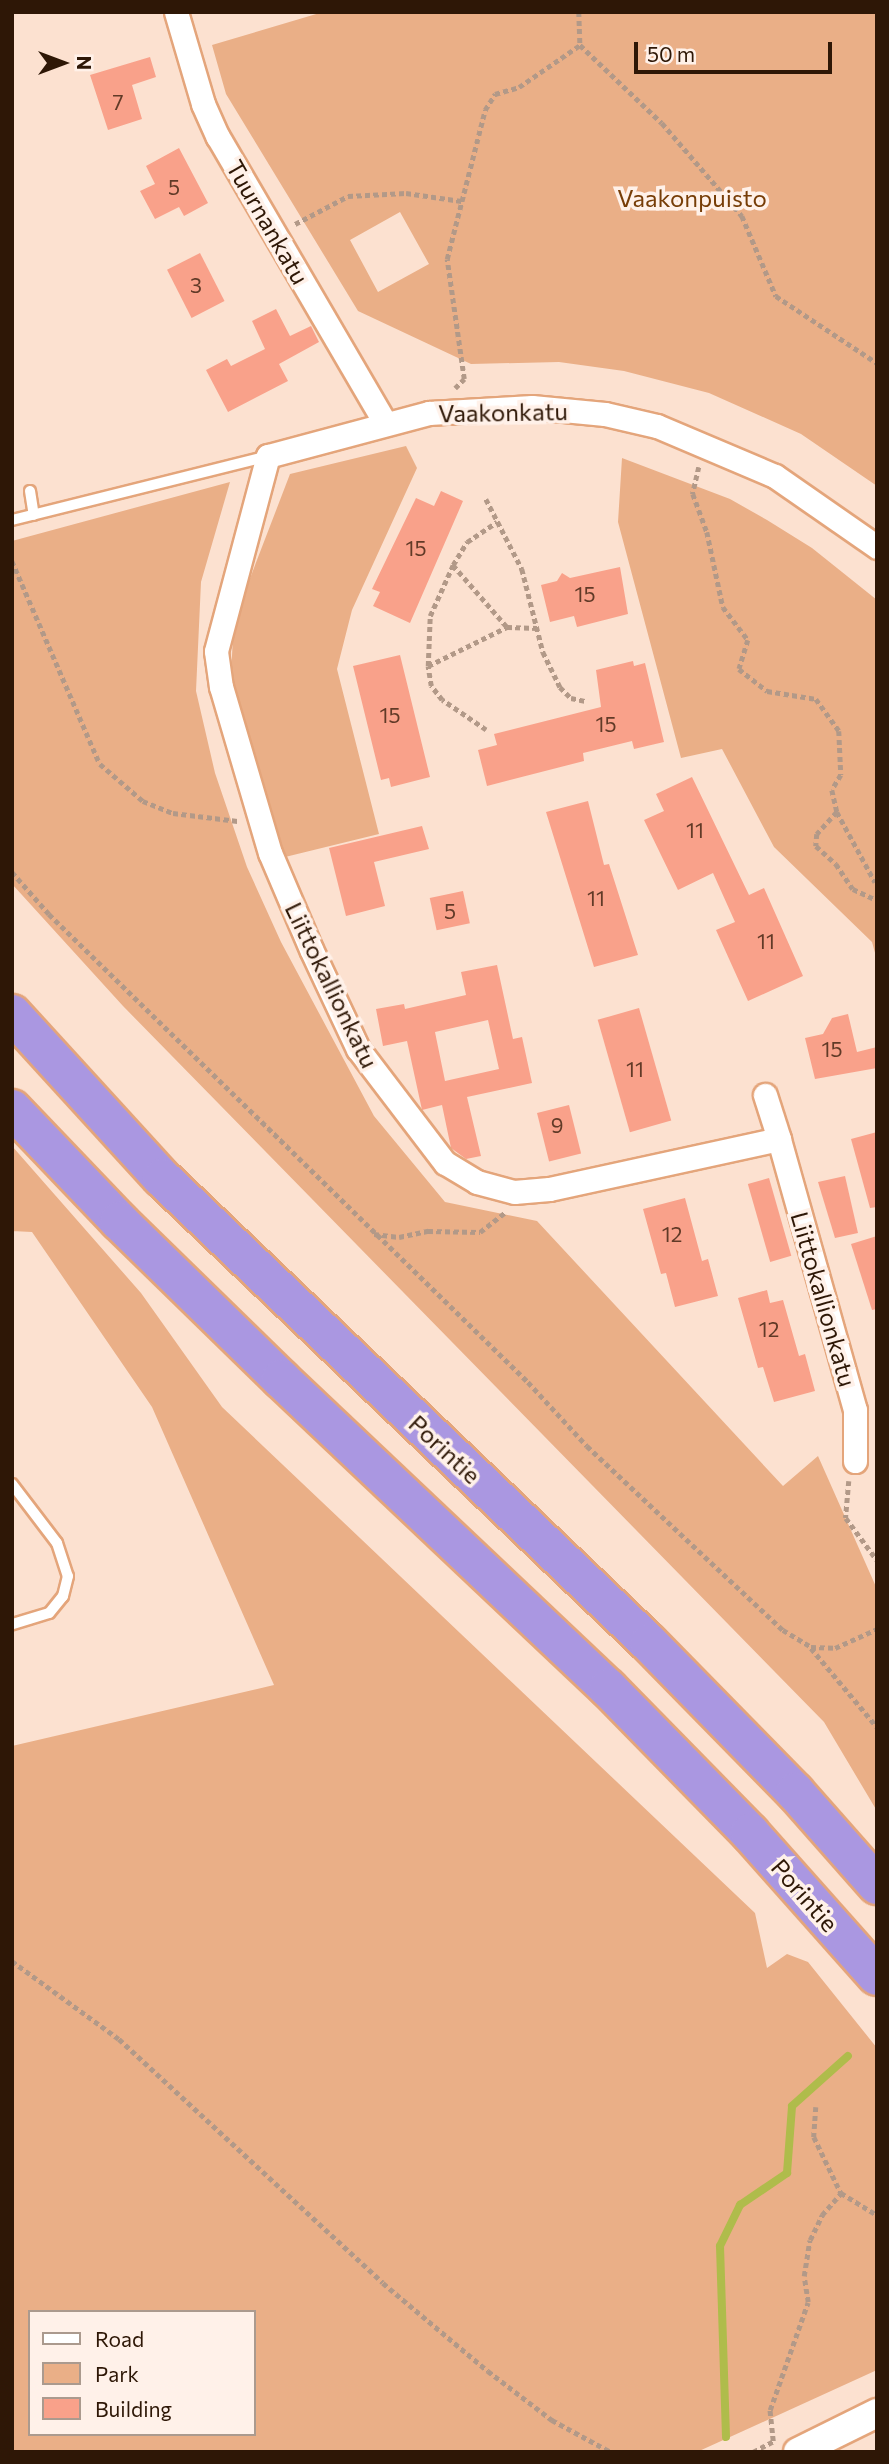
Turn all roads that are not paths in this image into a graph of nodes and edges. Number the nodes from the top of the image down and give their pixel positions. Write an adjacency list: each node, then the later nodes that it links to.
1 (176, 12): 2 (street, Tuurnankatu)
2 (384, 421): 3 (street, Vaakonkatu); 7 (street, Vaakonkatu)
3 (268, 456): 5 (lane); 11 (street, Liittokallionkatu)
4 (30, 491): 5 (lane)
5 (34, 514): 6 (lane)
6 (12, 520)
7 (877, 547)
8 (12, 1014): 15 (highway, Porintie)
9 (765, 1095): 11 (street, Liittokallionkatu)
10 (12, 1109): 16 (highway, Porintie)
11 (779, 1139): 12 (street, Liittokallionkatu)
12 (855, 1461)
13 (12, 1484): 14 (lane)
14 (12, 1624)
15 (877, 1885)
16 (877, 1976)
17 (877, 2413): 18 (street)
18 (785, 2447)

